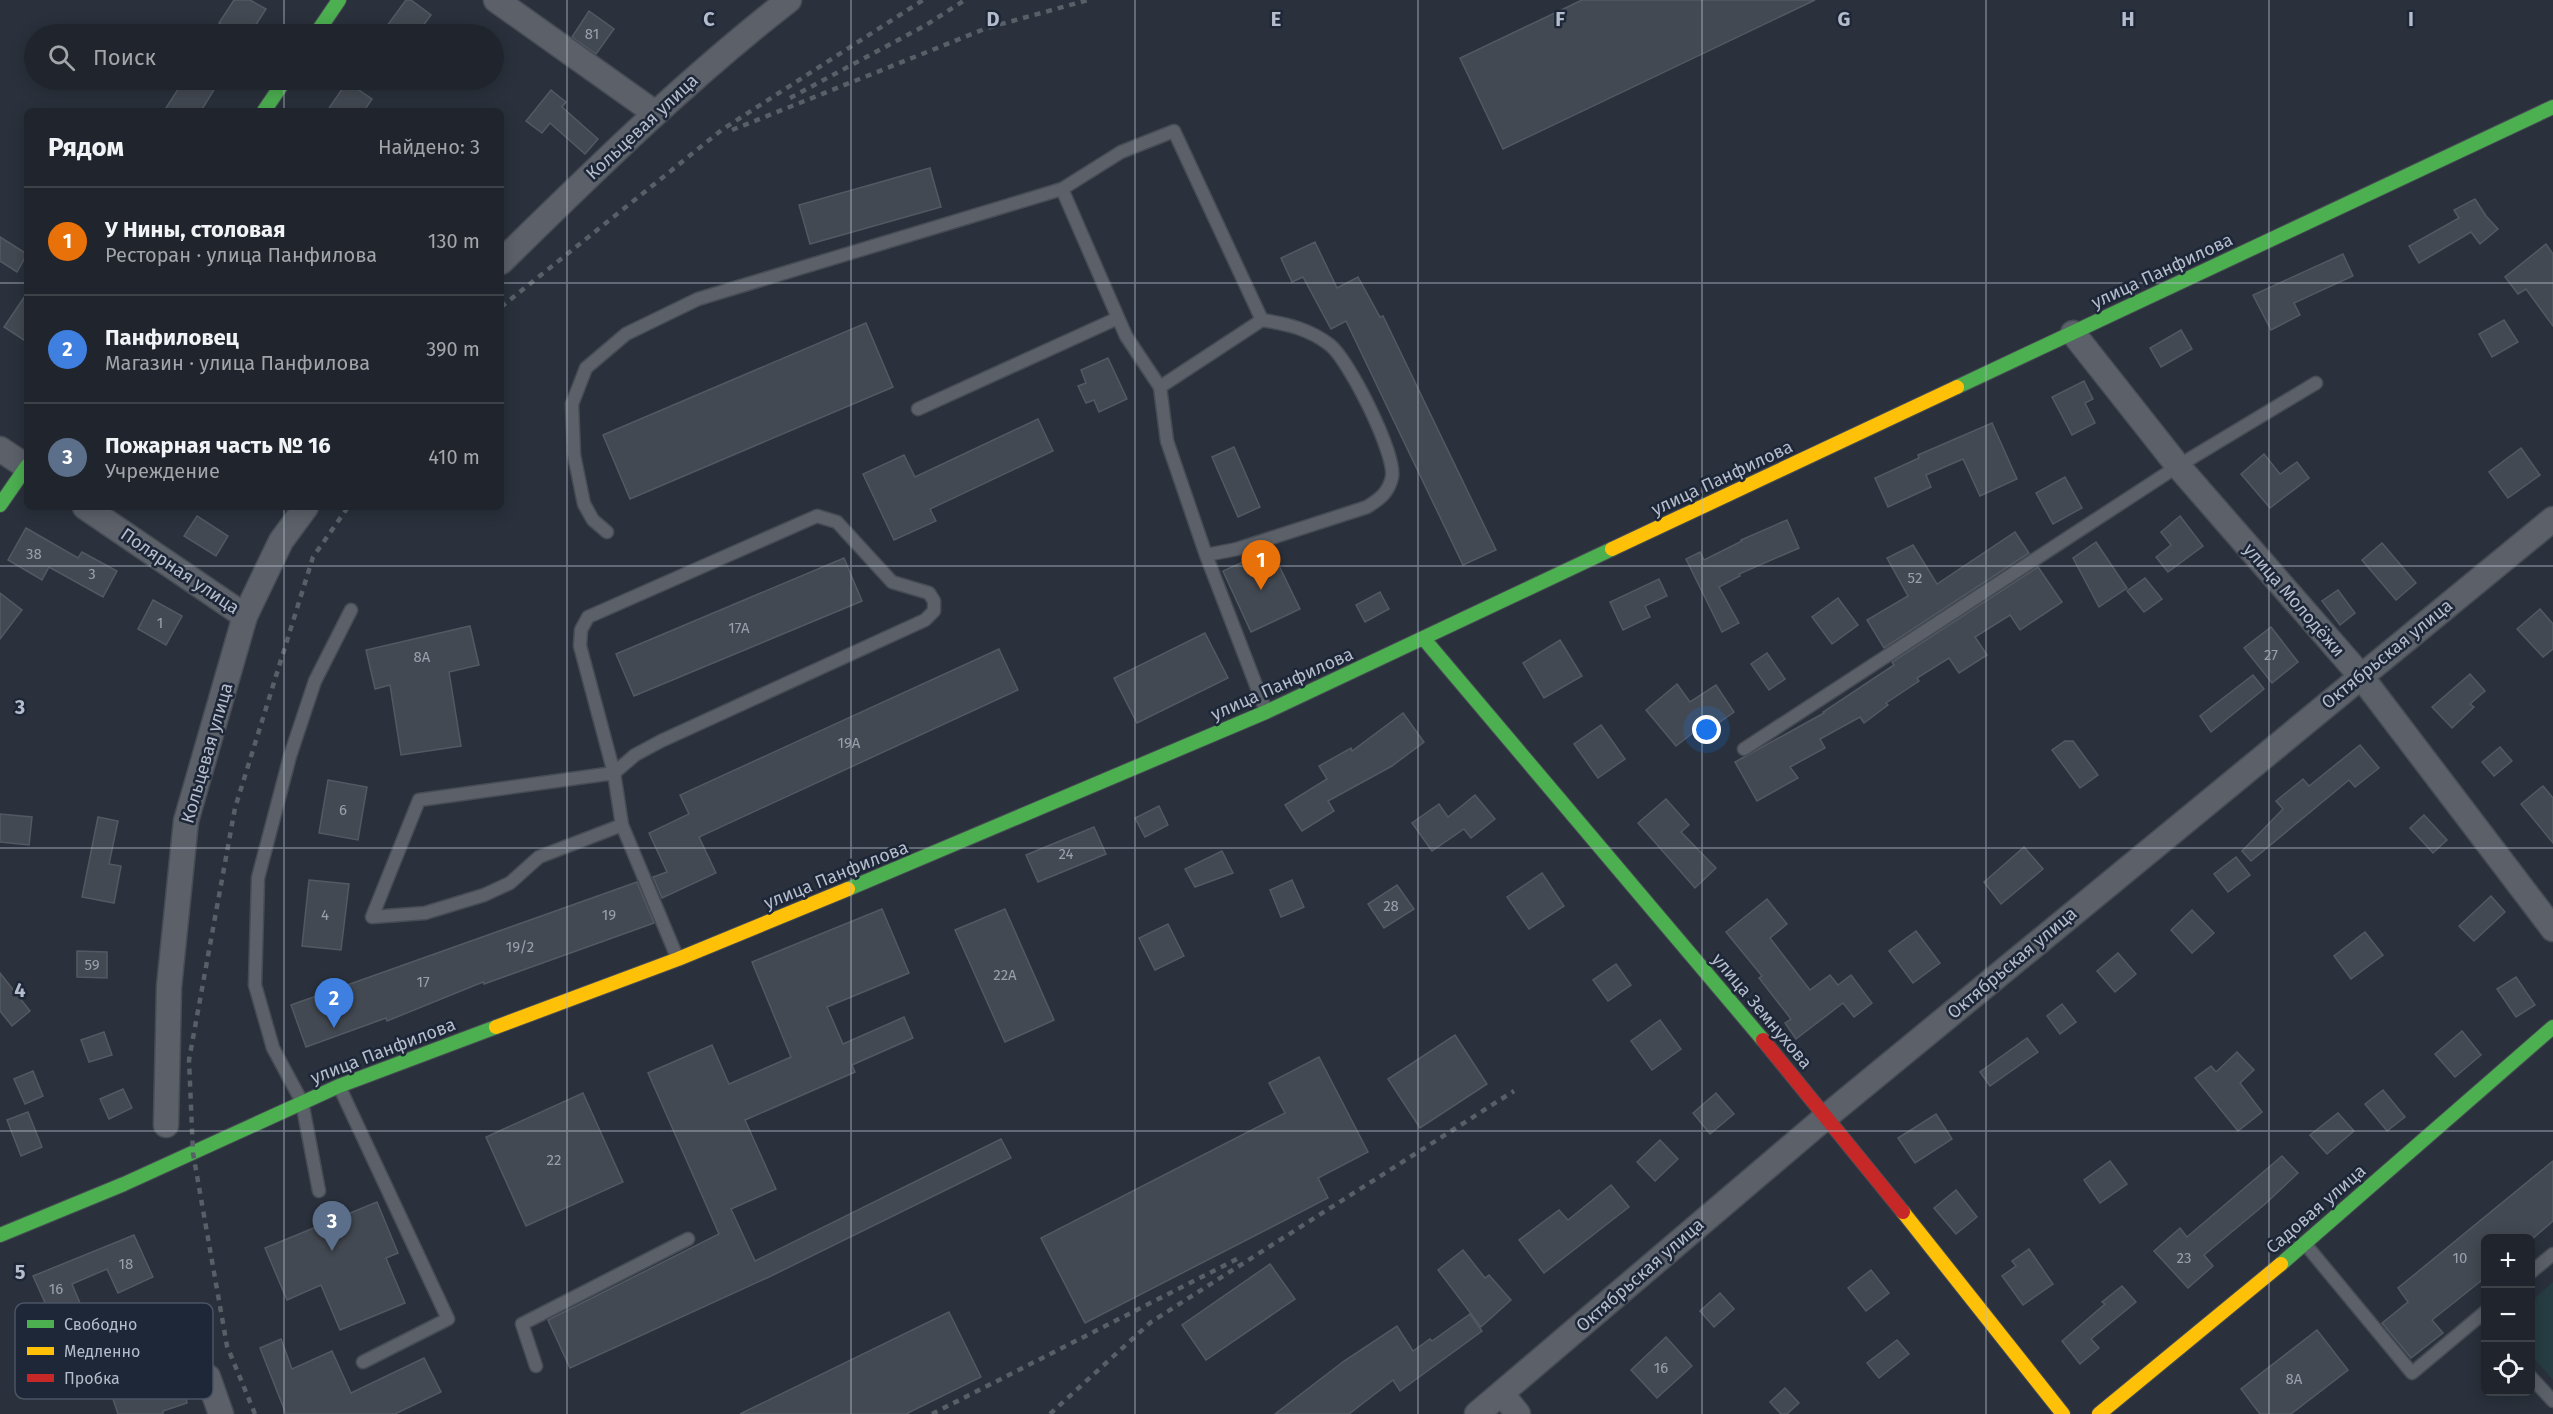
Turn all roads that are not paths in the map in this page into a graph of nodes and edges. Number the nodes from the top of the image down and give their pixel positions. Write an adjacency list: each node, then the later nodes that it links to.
1 (339, 0): 4 (main road)
2 (496, 0): 8 (street)
3 (789, 0): 8 (street, Кольцевая улица)
4 (323, 24)
5 (278, 90): 7 (main road)
6 (2553, 107): 13 (main road, улица Панфилова)
7 (266, 108)
8 (655, 113): 10 (street, Кольцевая улица)
9 (1062, 189): 11 (lane); 12 (lane); 25 (lane)
10 (504, 259)
11 (1118, 318): 15 (lane); 16 (lane)
12 (1262, 320): 15 (lane); 26 (lane)
13 (2073, 333): 19 (street, улица Молодёжи); 29 (main road, улица Панфилова)
14 (2316, 383): 19 (lane)
15 (1160, 387): 26 (lane)
16 (918, 409)
17 (0, 449): 18 (street)
18 (24, 465)
19 (2178, 466): 30 (street, улица Молодёжи); 32 (lane)
20 (24, 471): 21 (main road)
21 (0, 505)
22 (90, 510): 28 (street, Полярная улица)
23 (304, 510): 28 (street, Кольцевая улица)
24 (2553, 519): 30 (street, Октябрьская улица)
25 (608, 532)
26 (1206, 555): 31 (lane)
27 (351, 610): 39 (lane)
28 (245, 616): 41 (street, Кольцевая улица)
29 (1424, 639): 31 (main road, улица Панфилова); 40 (main road, улица Земнухова)
30 (2360, 675): 35 (street, улица Молодёжи); 40 (street, Октябрьская улица)
31 (1266, 712): 36 (main road, улица Панфилова)
32 (1744, 749)
33 (614, 773): 33 (lane); 34 (lane); 34 (lane)
34 (622, 825): 36 (lane)
35 (2553, 929)
36 (678, 959): 38 (main road, улица Панфилова)
37 (2553, 1027): 45 (main road, Садовая улица)
38 (339, 1086): 39 (main road, улица Панфилова); 49 (lane)
39 (302, 1102): 42 (lane); 43 (main road, улица Панфилова)
40 (1827, 1116): 53 (street, Октябрьская улица); 58 (main road, улица Земнухова)
41 (166, 1125)
42 (319, 1191)
43 (0, 1235)
44 (687, 1239): 50 (lane)
45 (2305, 1244): 48 (lane); 59 (main road, Садовая улица)
46 (2553, 1254): 47 (lane)
47 (2535, 1269)
48 (2481, 1320)
49 (363, 1362)
50 (537, 1366)
51 (2535, 1381): 54 (lane)
52 (213, 1391): 55 (street)
53 (1502, 1394): 56 (street, Октябрьская улица); 57 (street)
54 (2553, 1401)
55 (221, 1414)
56 (1477, 1414)
57 (1518, 1414)
58 (2063, 1414)
59 (2099, 1414)

